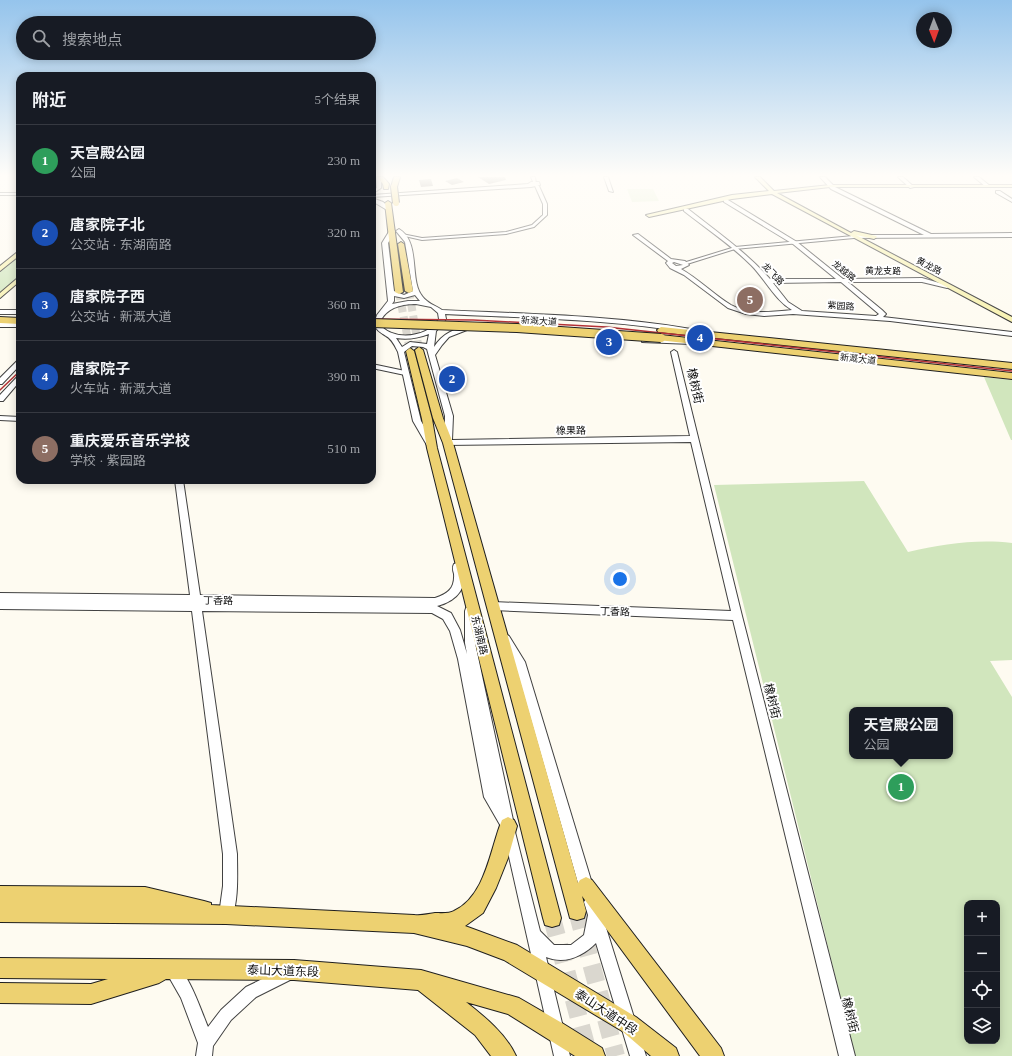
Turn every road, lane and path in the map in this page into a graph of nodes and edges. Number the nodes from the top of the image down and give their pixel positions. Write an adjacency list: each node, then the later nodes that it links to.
1 (396, 226): 9 (main road)
2 (398, 226): 9 (main road, bridge)
3 (532, 226): 16 (street)
4 (707, 226): 19 (street, 龙飞路)
5 (769, 226): 17 (street, 龙越路)
6 (836, 226): 11 (main road, 黄龙路)
7 (841, 226): 11 (main road, 黄龙路)
8 (911, 226): 14 (street)
9 (398, 232): 16 (street); 18 (street); 29 (main road); 30 (street); 31 (main road)
10 (636, 235): 21 (street)
11 (853, 235): 13 (main road); 15 (main road, 黄龙路); 17 (street); 28 (main road, 黄龙路)
12 (1012, 235): 14 (street)
13 (874, 236): 14 (street); 15 (street)
14 (931, 236)
15 (861, 237): 45 (main road, 黄龙路)
16 (422, 239): 18 (street)
17 (795, 242): 19 (street); 25 (street, 龙越路)
18 (409, 247): 29 (street)
19 (735, 248): 22 (street); 26 (street, 龙飞路)
20 (16, 255): 23 (main road)
21 (671, 264): 22 (street); 24 (street, 紫园路)
22 (685, 265): 24 (street)
23 (0, 269)
24 (686, 274): 40 (street, 紫园路)
25 (840, 280): 26 (street, 黄龙支路); 28 (street, 黄龙支路); 47 (street, 龙越路)
26 (769, 281): 34 (street, 龙飞路)
27 (16, 282): 32 (main road)
28 (948, 286): 49 (main road, 黄龙路)
29 (412, 291): 30 (street); 33 (street)
30 (391, 292): 35 (street)
31 (399, 292)
32 (0, 296)
33 (426, 303): 35 (street); 39 (street)
34 (789, 307): 40 (street); 41 (street)
35 (384, 311): 38 (street); 51 (street)
36 (0, 312): 37 (street)
37 (16, 312)
38 (376, 312)
39 (441, 312): 42 (street, 新溉大道); 57 (street)
40 (784, 312): 41 (street, 紫园路)
41 (804, 312): 47 (street, 紫园路)
42 (473, 313): 56 (street); 61 (street, 新溉大道)
43 (0, 316): 44 (main road)
44 (16, 316)
45 (1012, 316)
46 (376, 317): 60 (main road, 新溉大道)
47 (877, 318): 58 (street, 紫园路)
48 (0, 320): 50 (main road)
49 (1012, 320)
50 (16, 321)
51 (376, 323)
52 (0, 325): 53 (street)
53 (16, 325)
54 (376, 325): 60 (main road, 新溉大道, bridge)
55 (376, 326): 59 (street)
56 (469, 328): 57 (street, 新溉大道); 60 (street, 新溉大道); 64 (street)
57 (436, 329): 59 (street, 新溉大道); 64 (street)
58 (1010, 333)
59 (388, 334): 63 (street)
60 (661, 337): 61 (main road, 新溉大道); 62 (street, 新溉大道); 65 (street)
61 (705, 338): 62 (street, 新溉大道); 67 (main road, 新溉大道); 70 (main road, 新溉大道)
62 (691, 342): 65 (street)
63 (410, 351): 64 (street); 69 (street); 77 (main road, 东湖南路); 78 (main road, 东湖南路)
64 (431, 351): 77 (street)
65 (674, 352): 76 (street, 橡树街)
66 (16, 364): 72 (street)
67 (1012, 366)
68 (376, 367): 69 (street)
69 (405, 373): 78 (street)
70 (1012, 376)
71 (16, 381): 73 (street)
72 (0, 382)
73 (0, 399)
74 (0, 418): 75 (street)
75 (16, 419)
76 (694, 439): 77 (street, 橡果路); 86 (street, 橡树街)
77 (448, 443): 85 (main road, 东湖南路)
78 (432, 448): 80 (main road, 东湖南路)
79 (180, 484): 82 (street)
80 (451, 520): 81 (main road, 东湖南路); 84 (street)
81 (471, 599): 88 (street); 99 (main road, 东湖南路)
82 (196, 603): 83 (street, 丁香路); 84 (street, 丁香路); 98 (street)
83 (0, 604)
84 (434, 606): 89 (street)
85 (493, 606): 86 (street, 丁香路); 87 (main road, 东湖南路)
86 (737, 616): 117 (street, 橡树街)
87 (500, 633): 93 (street); 95 (main road, 东湖南路)
88 (470, 644): 90 (street); 91 (street)
89 (463, 659): 90 (street); 91 (street)
90 (471, 677): 91 (street)
91 (476, 699): 92 (street)
92 (508, 826): 100 (main road); 101 (street)
93 (586, 886): 97 (street); 116 (main road)
94 (0, 895): 98 (main road)
95 (577, 911)
96 (0, 913): 98 (main road)
97 (595, 914): 101 (street); 108 (street)
98 (226, 915): 100 (main road)
99 (552, 918)
100 (414, 924): 105 (main road)
101 (534, 936): 105 (street)
102 (0, 968): 103 (main road, 泰山大道东段)
103 (171, 969): 104 (main road, 泰山大道东段); 107 (main road); 110 (street)
104 (294, 970): 106 (main road, 泰山大道东段); 110 (street)
105 (542, 972): 108 (main road, 泰山大道中段); 109 (street)
106 (421, 980): 109 (main road, 泰山大道东段); 111 (main road)
107 (0, 993)
108 (629, 1024): 114 (street); 115 (main road, 泰山大道中段)
109 (555, 1030): 112 (street); 113 (main road)
110 (205, 1050)
111 (505, 1056)
112 (562, 1056)
113 (594, 1056)
114 (638, 1056)
115 (668, 1056)
116 (713, 1056)
117 (847, 1056)

